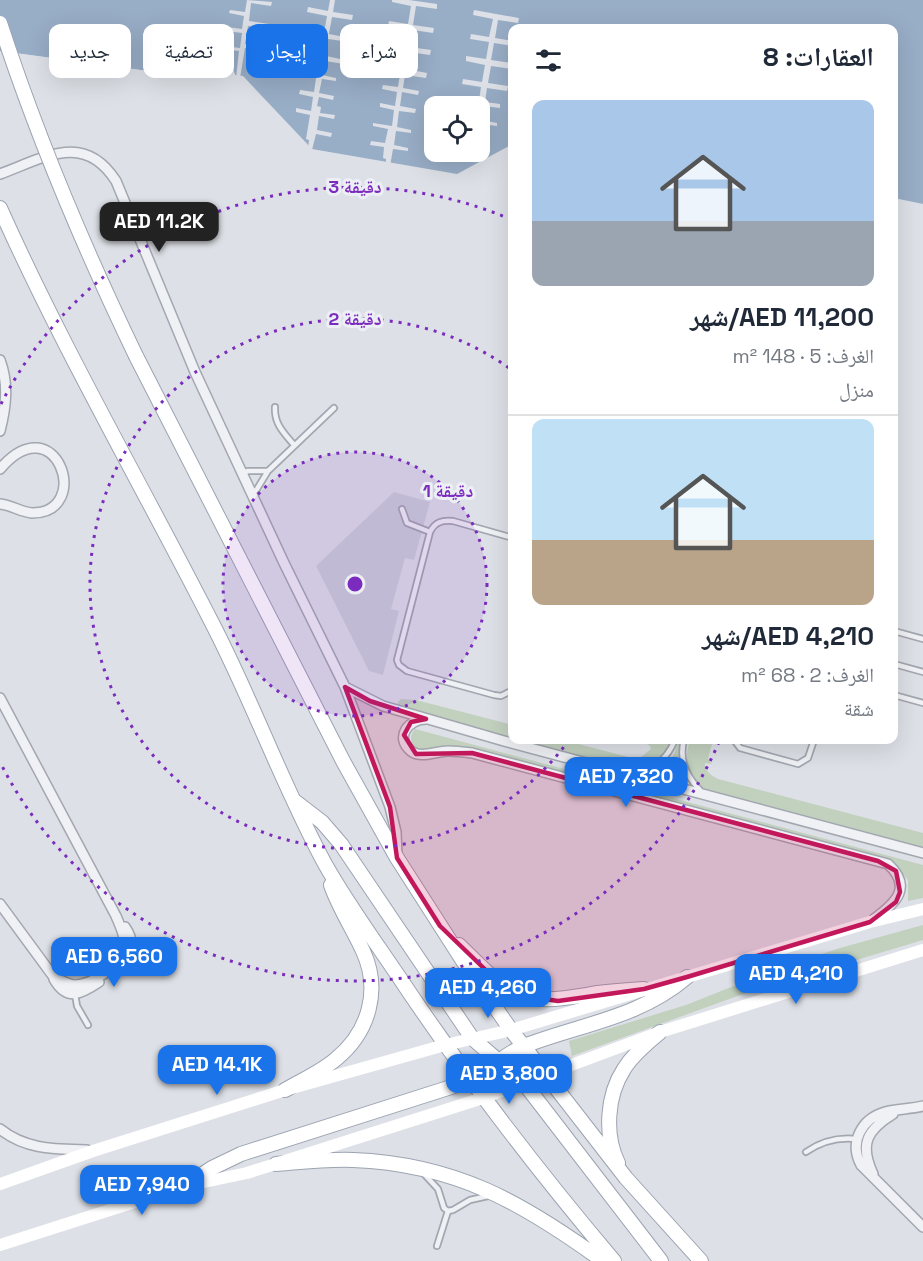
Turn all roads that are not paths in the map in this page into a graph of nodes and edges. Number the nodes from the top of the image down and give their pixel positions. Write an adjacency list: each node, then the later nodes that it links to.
1 (0, 23): 37 (main road, bridge)
2 (0, 174): 11 (street)
3 (0, 208): 35 (main road)
4 (0, 360): 7 (street)
5 (275, 407): 8 (lane)
6 (334, 408): 8 (lane)
7 (0, 430)
8 (294, 445): 10 (lane)
9 (0, 469): 13 (street)
10 (268, 471): 11 (lane); 12 (lane)
11 (242, 473): 12 (street)
12 (252, 494): 21 (street)
13 (0, 504)
14 (402, 509): 15 (lane)
15 (430, 532): 16 (lane); 22 (lane)
16 (508, 537)
17 (898, 632): 18 (lane)
18 (923, 639)
19 (898, 665): 20 (lane)
20 (923, 672)
21 (345, 687): 26 (street); 37 (street)
22 (508, 692)
23 (898, 696): 25 (lane)
24 (0, 698): 45 (street)
25 (923, 703)
26 (426, 718): 27 (street); 41 (street)
27 (508, 740)
28 (522, 744): 33 (street)
29 (672, 744): 33 (lane)
30 (683, 744): 34 (lane)
31 (737, 744): 32 (lane)
32 (813, 744)
33 (633, 776): 34 (street)
34 (706, 796): 36 (street)
35 (292, 799): 38 (main road); 52 (main road)
36 (923, 853)
37 (396, 858): 42 (main road)
38 (326, 865): 53 (main road); 59 (main road)
39 (0, 904): 44 (street)
40 (923, 909): 41 (main road)
41 (870, 922): 46 (main road)
42 (440, 926): 47 (main road); 50 (main road)
43 (923, 950): 51 (main road)
44 (48, 969): 45 (street); 48 (street)
45 (102, 977): 48 (street)
46 (687, 977): 47 (main road); 54 (main road)
47 (644, 988): 50 (main road)
48 (75, 994): 49 (lane)
49 (88, 1025)
50 (511, 1030): 52 (main road); 54 (main road)
51 (660, 1032): 56 (main road); 70 (main road)
52 (472, 1038): 53 (main road); 55 (main road)
53 (445, 1045): 57 (main road); 59 (main road)
54 (523, 1046): 55 (main road); 56 (main road)
55 (500, 1061): 57 (main road); 58 (main road)
56 (547, 1074): 58 (main road); 70 (main road)
57 (470, 1081): 60 (main road); 72 (main road)
58 (524, 1083): 60 (main road); 80 (main road)
59 (285, 1090): 65 (main road)
60 (483, 1098): 67 (main road); 79 (main road)
61 (923, 1106): 62 (street)
62 (899, 1111): 64 (street); 69 (street)
63 (0, 1129): 65 (street)
64 (856, 1138): 66 (lane); 69 (street)
65 (93, 1150): 71 (main road)
66 (806, 1152)
67 (276, 1164): 68 (main road); 72 (main road)
68 (412, 1167): 73 (main road); 74 (lane)
69 (874, 1176): 75 (street)
70 (626, 1178): 81 (main road)
71 (0, 1184)
72 (185, 1186): 76 (main road)
73 (504, 1197): 74 (lane); 78 (main road)
74 (448, 1211): 77 (lane)
75 (923, 1227)
76 (3, 1246)
77 (437, 1246)
78 (603, 1261)
79 (614, 1261)
80 (661, 1261)
81 (701, 1261)

